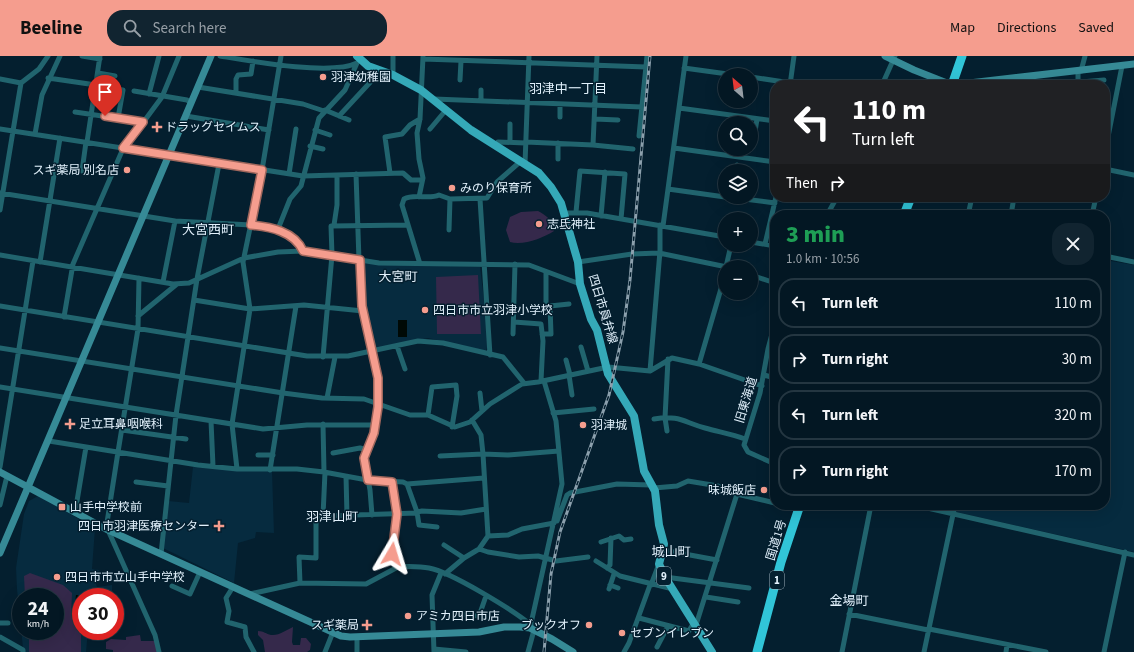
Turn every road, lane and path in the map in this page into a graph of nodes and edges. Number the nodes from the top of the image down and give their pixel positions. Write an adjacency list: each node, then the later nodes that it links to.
1 (48, 56): 50 (street)
2 (60, 56): 38 (street)
3 (82, 56): 18 (street)
4 (159, 56): 60 (street)
5 (179, 56): 61 (street)
6 (211, 56): 52 (street)
7 (220, 56): 22 (street)
8 (281, 56): 26 (street)
9 (393, 56): 35 (street)
10 (529, 56): 24 (street)
11 (597, 56): 27 (street)
12 (647, 56): 29 (street)
13 (686, 56): 30 (street)
14 (794, 56): 43 (street)
15 (885, 56): 20 (street)
16 (962, 56): 46 (highway)
17 (1085, 56): 32 (street)
18 (100, 57): 33 (street)
19 (423, 58): 23 (street); 56 (street)
20 (894, 58): 44 (street); 45 (street)
21 (358, 60): 26 (street); 31 (main road, 四日市員弁線 / 9); 72 (street)
22 (252, 61): 26 (street); 59 (street)
23 (461, 61): 24 (street); 41 (street)
24 (528, 63): 27 (street); 54 (street)
25 (1134, 64): 28 (street)
26 (280, 65): 62 (street)
27 (597, 65): 29 (street); 68 (street)
28 (1122, 66): 32 (street); 88 (street)
29 (646, 67): 69 (street)
30 (684, 68): 34 (street); 70 (street)
31 (379, 70): 35 (main road, 四日市員弁線 / 9); 76 (street)
32 (1079, 71): 36 (street); 49 (street)
33 (98, 73): 37 (street); 51 (street)
34 (718, 73)
35 (393, 75): 56 (main road, 四日市員弁線 / 9)
36 (1034, 75): 47 (street); 48 (street)
37 (115, 76)
38 (48, 78): 51 (street); 95 (street)
39 (758, 78): 42 (street)
40 (0, 79): 50 (street)
41 (460, 80)
42 (770, 80)
43 (791, 80)
44 (884, 80)
45 (941, 80)
46 (954, 80)
47 (1006, 80)
48 (1033, 80)
49 (1078, 80)
50 (21, 82): 94 (street)
51 (96, 85): 74 (street)
52 (198, 87): 59 (street); 66 (street)
53 (109, 88): 79 (street)
54 (528, 88): 55 (street); 65 (street)
55 (560, 88)
56 (421, 90): 63 (main road, 四日市員弁線 / 9); 80 (street)
57 (481, 90): 64 (street)
58 (134, 91): 60 (street)
59 (236, 93): 62 (street)
60 (149, 94): 61 (street)
61 (162, 97): 66 (street); 86 (street)
62 (274, 99): 72 (street); 92 (street)
63 (433, 99): 64 (street); 71 (main road, 四日市員弁線 / 9)
64 (481, 101): 65 (street)
65 (527, 102): 67 (street); 102 (street)
66 (191, 103): 75 (street)
67 (560, 104): 68 (street); 78 (street)
68 (596, 105): 69 (street); 81 (street)
69 (642, 106): 97 (street)
70 (679, 108): 77 (street); 107 (street)
71 (446, 110): 91 (street); 113 (main road, 四日市員弁線 / 9)
72 (325, 111): 76 (street); 93 (street)
73 (75, 112): 74 (street)
74 (92, 114): 79 (street); 99 (street)
75 (186, 116): 92 (street); 110 (street)
76 (339, 116): 83 (street)
77 (735, 116)
78 (560, 117)
79 (118, 118): 86 (street)
80 (420, 119): 119 (street); 125 (street)
81 (595, 119): 84 (street); 104 (street)
82 (758, 119): 85 (street)
83 (349, 120)
84 (618, 120)
85 (770, 120)
86 (143, 122): 106 (street)
87 (510, 124): 101 (street)
88 (1110, 127)
89 (0, 129): 94 (street)
90 (296, 129): 120 (street)
91 (430, 129)
92 (269, 130): 115 (street)
93 (314, 130): 96 (street); 105 (street)
94 (13, 131): 95 (street); 127 (street)
95 (35, 134): 98 (street)
96 (330, 135)
97 (638, 136)
98 (60, 138): 99 (street); 132 (street)
99 (87, 142): 106 (street); 116 (street)
100 (498, 142): 101 (street)
101 (510, 142): 102 (street)
102 (525, 142): 103 (street); 113 (street)
103 (558, 143): 104 (street); 111 (street)
104 (593, 145): 109 (street)
105 (310, 146): 108 (street); 124 (street)
106 (123, 148): 110 (street); 135 (street)
107 (674, 148): 112 (street); 126 (street)
108 (323, 149)
109 (633, 149)
110 (170, 155): 114 (street); 140 (street)
111 (558, 159)
112 (770, 161)
113 (523, 162): 130 (street); 139 (main road, 四日市員弁線 / 9)
114 (219, 164): 115 (street); 144 (street)
115 (262, 170): 120 (street); 146 (street)
116 (82, 171)
117 (1110, 171): 123 (street)
118 (605, 172): 138 (street); 141 (street); 142 (street)
119 (390, 173): 121 (street); 125 (street)
120 (289, 174): 124 (street)
121 (356, 174): 122 (street); 150 (street)
122 (337, 175): 124 (street); 147 (street)
123 (1134, 175)
124 (303, 176): 151 (street)
125 (422, 180): 129 (street)
126 (668, 189): 128 (street); 149 (street)
127 (1, 193): 132 (street); 136 (street)
128 (718, 196)
129 (419, 197): 131 (street); 148 (street)
130 (480, 198): 131 (street); 168 (street)
131 (450, 199): 152 (street)
132 (50, 201): 135 (street); 165 (street)
133 (758, 201): 134 (street)
134 (775, 203): 137 (street)
135 (97, 209): 140 (street); 172 (street)
136 (0, 210)
137 (773, 210)
138 (576, 212): 139 (street); 141 (street)
139 (564, 213): 166 (main road, 四日市員弁線 / 9)
140 (144, 216): 143 (street); 174 (street)
141 (601, 216): 142 (street)
142 (621, 219): 149 (street)
143 (175, 221): 144 (street); 179 (street)
144 (208, 224): 146 (street); 177 (street)
145 (770, 224): 155 (street)
146 (251, 225): 151 (street); 162 (street)
147 (334, 225): 150 (street); 160 (street)
148 (408, 225): 150 (street); 169 (street)
149 (662, 225): 153 (street); 158 (street)
150 (358, 226): 164 (street)
151 (278, 229): 157 (street)
152 (449, 230)
153 (718, 236)
154 (758, 243): 155 (street)
155 (765, 244): 156 (street)
156 (770, 245)
157 (303, 251): 160 (street); 162 (street)
158 (659, 253): 166 (street); 171 (street); 219 (street)
159 (0, 255): 163 (street)
160 (332, 255): 164 (street); 188 (street)
161 (1110, 257): 167 (street)
162 (244, 258): 177 (street); 189 (street)
163 (33, 260): 165 (street); 190 (street)
164 (360, 260): 169 (street); 191 (street)
165 (40, 262): 172 (street)
166 (578, 262): 181 (main road, 四日市員弁線 / 9)
167 (1134, 262)
168 (484, 263): 169 (street); 170 (street); 208 (street)
169 (420, 264)
170 (515, 264): 173 (street); 195 (street)
171 (718, 265)
172 (72, 267): 174 (street); 192 (street)
173 (546, 272): 181 (street); 187 (street)
174 (119, 275): 176 (street); 194 (street)
175 (758, 277): 178 (street)
176 (139, 278): 179 (street); 193 (street)
177 (197, 279): 180 (street); 183 (street)
178 (770, 281)
179 (163, 282): 180 (street)
180 (177, 284): 193 (street)
181 (580, 284): 215 (main road, 四日市員弁線 / 9)
182 (718, 299): 214 (street)
183 (194, 300): 189 (street); 199 (street)
184 (569, 304): 187 (street)
185 (0, 306): 190 (street)
186 (296, 306): 188 (street); 189 (street); 207 (street)
187 (550, 306): 198 (street)
188 (328, 307): 191 (street); 209 (street)
189 (250, 309): 201 (street)
190 (25, 310): 192 (street); 205 (street)
191 (363, 311): 206 (street)
192 (64, 316): 194 (street)
193 (138, 316): 196 (street)
194 (99, 322): 196 (street); 213 (street)
195 (514, 322): 197 (street); 198 (street)
196 (138, 328): 199 (street); 216 (street)
197 (513, 334)
198 (542, 334): 224 (street)
199 (188, 337): 201 (street); 222 (street)
200 (770, 343): 221 (street, 旧東海道)
201 (245, 346): 207 (street); 226 (street)
202 (397, 346): 206 (street); 208 (street); 217 (street)
203 (581, 347): 218 (street)
204 (0, 348): 205 (street)
205 (19, 351): 213 (street); 229 (street)
206 (371, 352): 210 (street); 235 (street)
207 (289, 353): 209 (street); 230 (street)
208 (490, 355): 225 (street)
209 (323, 357): 210 (street)
210 (335, 357): 234 (street)
211 (668, 359): 214 (street); 219 (street); 242 (street)
212 (566, 360): 220 (street)
213 (82, 361): 216 (street); 233 (street)
214 (699, 364): 227 (street)
215 (608, 367): 218 (street); 219 (street); 282 (main road, 四日市員弁線 / 9)
216 (132, 369): 222 (street); 236 (street)
217 (405, 369)
218 (588, 371): 220 (street)
219 (650, 371)
220 (570, 375): 224 (street); 232 (street)
221 (764, 375): 223 (street); 227 (street, 旧東海道)
222 (182, 377): 226 (street); 240 (street)
223 (770, 377)
224 (543, 381): 225 (street); 239 (street)
225 (524, 383): 238 (street)
226 (239, 386): 230 (street); 246 (street)
227 (762, 386): 255 (street, 旧東海道)
228 (0, 387): 229 (street)
229 (12, 389): 233 (street); 269 (street)
230 (283, 393): 234 (street); 250 (street)
231 (480, 393): 238 (street)
232 (572, 395)
233 (67, 397): 236 (street); 256 (street)
234 (327, 398): 235 (street)
235 (377, 403): 241 (street); 248 (street)
236 (126, 407): 240 (street); 251 (street)
237 (594, 409): 239 (street)
238 (482, 411): 244 (street)
239 (553, 413): 259 (street)
240 (176, 415): 245 (street); 253 (street)
241 (428, 415): 249 (street); 249 (street)
242 (665, 418): 243 (street); 252 (street); 255 (street)
243 (654, 419)
244 (472, 420): 249 (street); 262 (street)
245 (211, 421): 246 (street); 268 (street)
246 (232, 424): 250 (street); 270 (street)
247 (323, 424): 248 (street); 250 (street); 273 (street)
248 (375, 425): 258 (street)
249 (452, 427)
250 (277, 428): 264 (street)
251 (122, 430): 253 (street); 260 (street)
252 (667, 431)
253 (172, 438): 254 (street); 266 (street)
254 (186, 439)
255 (745, 439): 267 (street, 旧東海道)
256 (49, 441): 257 (street); 283 (street)
257 (86, 447): 260 (street); 292 (street)
258 (367, 450): 261 (street); 277 (street)
259 (559, 451): 262 (street); 299 (street)
260 (118, 452): 266 (street); 301 (street)
261 (332, 453)
262 (483, 454): 265 (street); 276 (street)
263 (258, 455): 264 (street)
264 (273, 455): 271 (street)
265 (440, 456)
266 (170, 460): 268 (street); 281 (street)
267 (770, 462)
268 (213, 466): 270 (street)
269 (0, 467)
270 (237, 469): 271 (street)
271 (270, 470): 273 (street)
272 (0, 472): 274 (street)
273 (324, 472): 275 (street); 297 (street)
274 (8, 476): 283 (street); 286 (street)
275 (346, 476): 277 (street); 298 (street)
276 (484, 478): 280 (street); 287 (street)
277 (368, 480): 279 (street); 296 (street)
278 (136, 482): 281 (street)
279 (392, 482): 280 (street); 294 (street)
280 (407, 484): 293 (street)
281 (168, 486): 311 (street)
282 (652, 487): 284 (street); 299 (street); 308 (main road, 四日市員弁線 / 9)
283 (28, 488): 292 (street); 310 (street)
284 (737, 494): 285 (street); 316 (street)
285 (770, 502)
286 (0, 505)
287 (486, 509): 293 (street); 302 (street)
288 (795, 510): 363 (highway, 国道1号 / 1)
289 (870, 510): 338 (street)
290 (936, 510): 295 (street)
291 (954, 510): 295 (street)
292 (75, 513): 301 (street)
293 (417, 513): 294 (street); 300 (street)
294 (397, 514): 296 (street); 319 (street)
295 (953, 514): 309 (street); 345 (street)
296 (372, 515): 298 (street)
297 (323, 516): 298 (street); 325 (street)
298 (347, 516)
299 (554, 522): 302 (street); 315 (street)
300 (436, 527)
301 (107, 529): 311 (street); 354 (street)
302 (488, 536): 307 (street)
303 (611, 538): 304 (street); 305 (street); 320 (street)
304 (631, 539)
305 (601, 542)
306 (444, 545): 314 (street)
307 (479, 549): 314 (street); 315 (street)
308 (663, 550): 316 (street); 318 (main road, 四日市員弁線 / 9)
309 (1125, 552): 312 (street); 368 (street)
310 (0, 553)
311 (161, 554): 321 (street)
312 (1134, 554)
313 (588, 557): 315 (street)
314 (464, 558): 322 (street)
315 (546, 558): 344 (street)
316 (717, 560): 326 (street)
317 (596, 561): 320 (street)
318 (659, 564): 324 (main road, 9); 327 (street)
319 (395, 566): 322 (street); 325 (street)
320 (607, 568): 323 (street)
321 (200, 572): 328 (street); 329 (street)
322 (443, 573): 334 (street); 347 (street)
323 (614, 574): 327 (street); 330 (street)
324 (665, 577): 326 (street); 332 (main road, 9)
325 (300, 583): 333 (street)
326 (711, 583): 331 (street); 335 (street)
327 (650, 585): 332 (street); 339 (street)
328 (172, 586)
329 (233, 587): 333 (street); 355 (street)
330 (618, 588)
331 (749, 588)
332 (673, 589): 342 (main road, 9)
333 (250, 594): 346 (street)
334 (486, 596): 337 (street); 344 (street)
335 (706, 598): 336 (street); 342 (street)
336 (738, 602)
337 (459, 614)
338 (849, 614): 345 (street); 364 (street)
339 (639, 618): 343 (street); 361 (street)
340 (0, 623): 341 (street)
341 (8, 623)
342 (695, 623): 343 (street); 362 (main road, 9)
343 (668, 626): 351 (street)
344 (531, 628): 347 (street); 359 (street); 360 (street)
345 (928, 630): 350 (street); 365 (street)
346 (333, 632): 349 (street); 356 (street)
347 (433, 633): 349 (street); 352 (street)
348 (0, 637): 353 (street)
349 (357, 637): 357 (street)
350 (1007, 644): 366 (street); 367 (street)
351 (657, 647)
352 (434, 651): 358 (street)
353 (24, 652)
354 (160, 652)
355 (254, 652)
356 (325, 652)
357 (357, 652)
358 (466, 652)
359 (528, 652)
360 (573, 652)
361 (624, 652)
362 (712, 652)
363 (757, 652)
364 (842, 652)
365 (924, 652)
366 (1006, 652)
367 (1046, 652)
368 (1104, 652)

